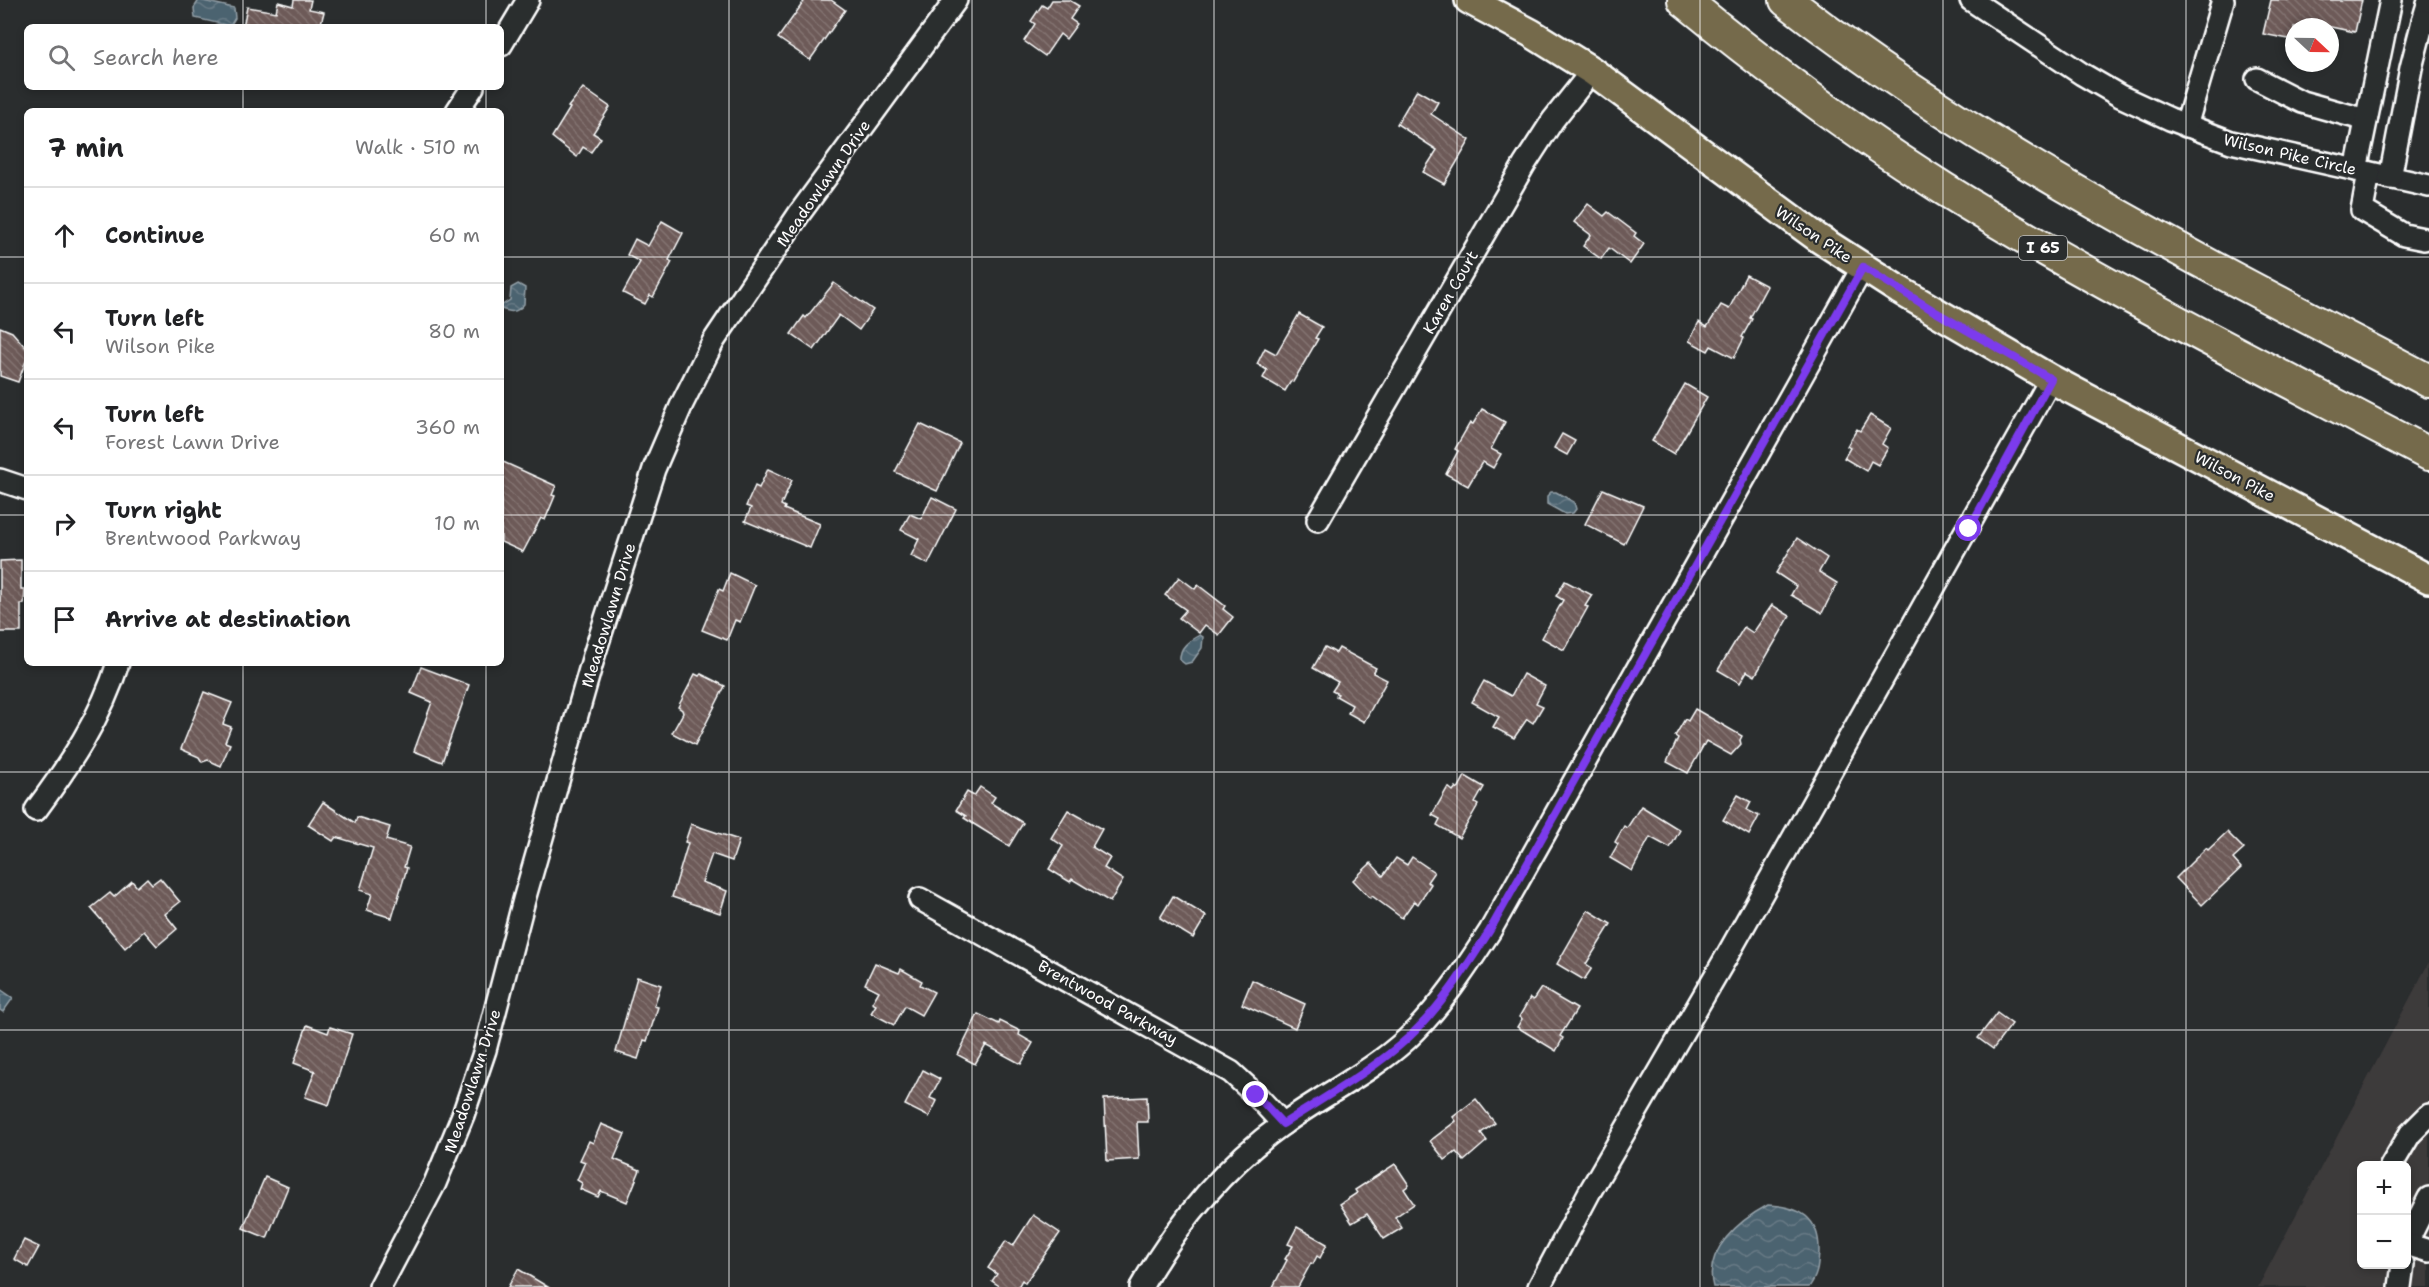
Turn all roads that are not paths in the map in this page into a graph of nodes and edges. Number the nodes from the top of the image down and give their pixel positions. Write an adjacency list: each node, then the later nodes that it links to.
1 (528, 0): 11 (street)
2 (956, 0): 41 (street, Meadowlawn Drive)
3 (1469, 0): 12 (main road, Wilson Pike)
4 (1684, 0): 25 (highway, I 65)
5 (1786, 0): 24 (highway)
6 (1971, 0): 17 (street, Wilson Pike Circle)
7 (2223, 0): 17 (street)
8 (2391, 0): 16 (street)
9 (2429, 1): 10 (street)
10 (2426, 22): 19 (street)
11 (504, 40)
12 (1592, 70): 22 (main road, Wilson Pike); 28 (street, Karen Court)
13 (2257, 79): 16 (street)
14 (471, 90): 15 (street)
15 (459, 108)
16 (2367, 120): 18 (street)
17 (2186, 126): 18 (street, Wilson Pike Circle)
18 (2362, 172): 19 (street, Wilson Pike Circle); 21 (street)
19 (2390, 178): 20 (street, Wilson Pike Circle)
20 (2429, 186)
21 (2424, 239)
22 (1863, 267): 23 (main road, Wilson Pike); 34 (street)
23 (2051, 379): 29 (main road, Wilson Pike); 43 (street)
24 (2429, 381)
25 (2429, 454)
26 (0, 480): 27 (street)
27 (24, 488)
28 (1318, 520)
29 (2429, 579)
30 (117, 666): 31 (street)
31 (36, 810)
32 (920, 898): 34 (street, Brentwood Parkway)
33 (2429, 1115): 35 (street)
34 (1283, 1124): 42 (street)
35 (2394, 1161)
36 (2429, 1198): 37 (street)
37 (2411, 1234)
38 (2411, 1246): 39 (street)
39 (2429, 1251)
40 (2402, 1269): 44 (street)
41 (380, 1287)
42 (1141, 1287)
43 (1539, 1287)
44 (2400, 1287)

